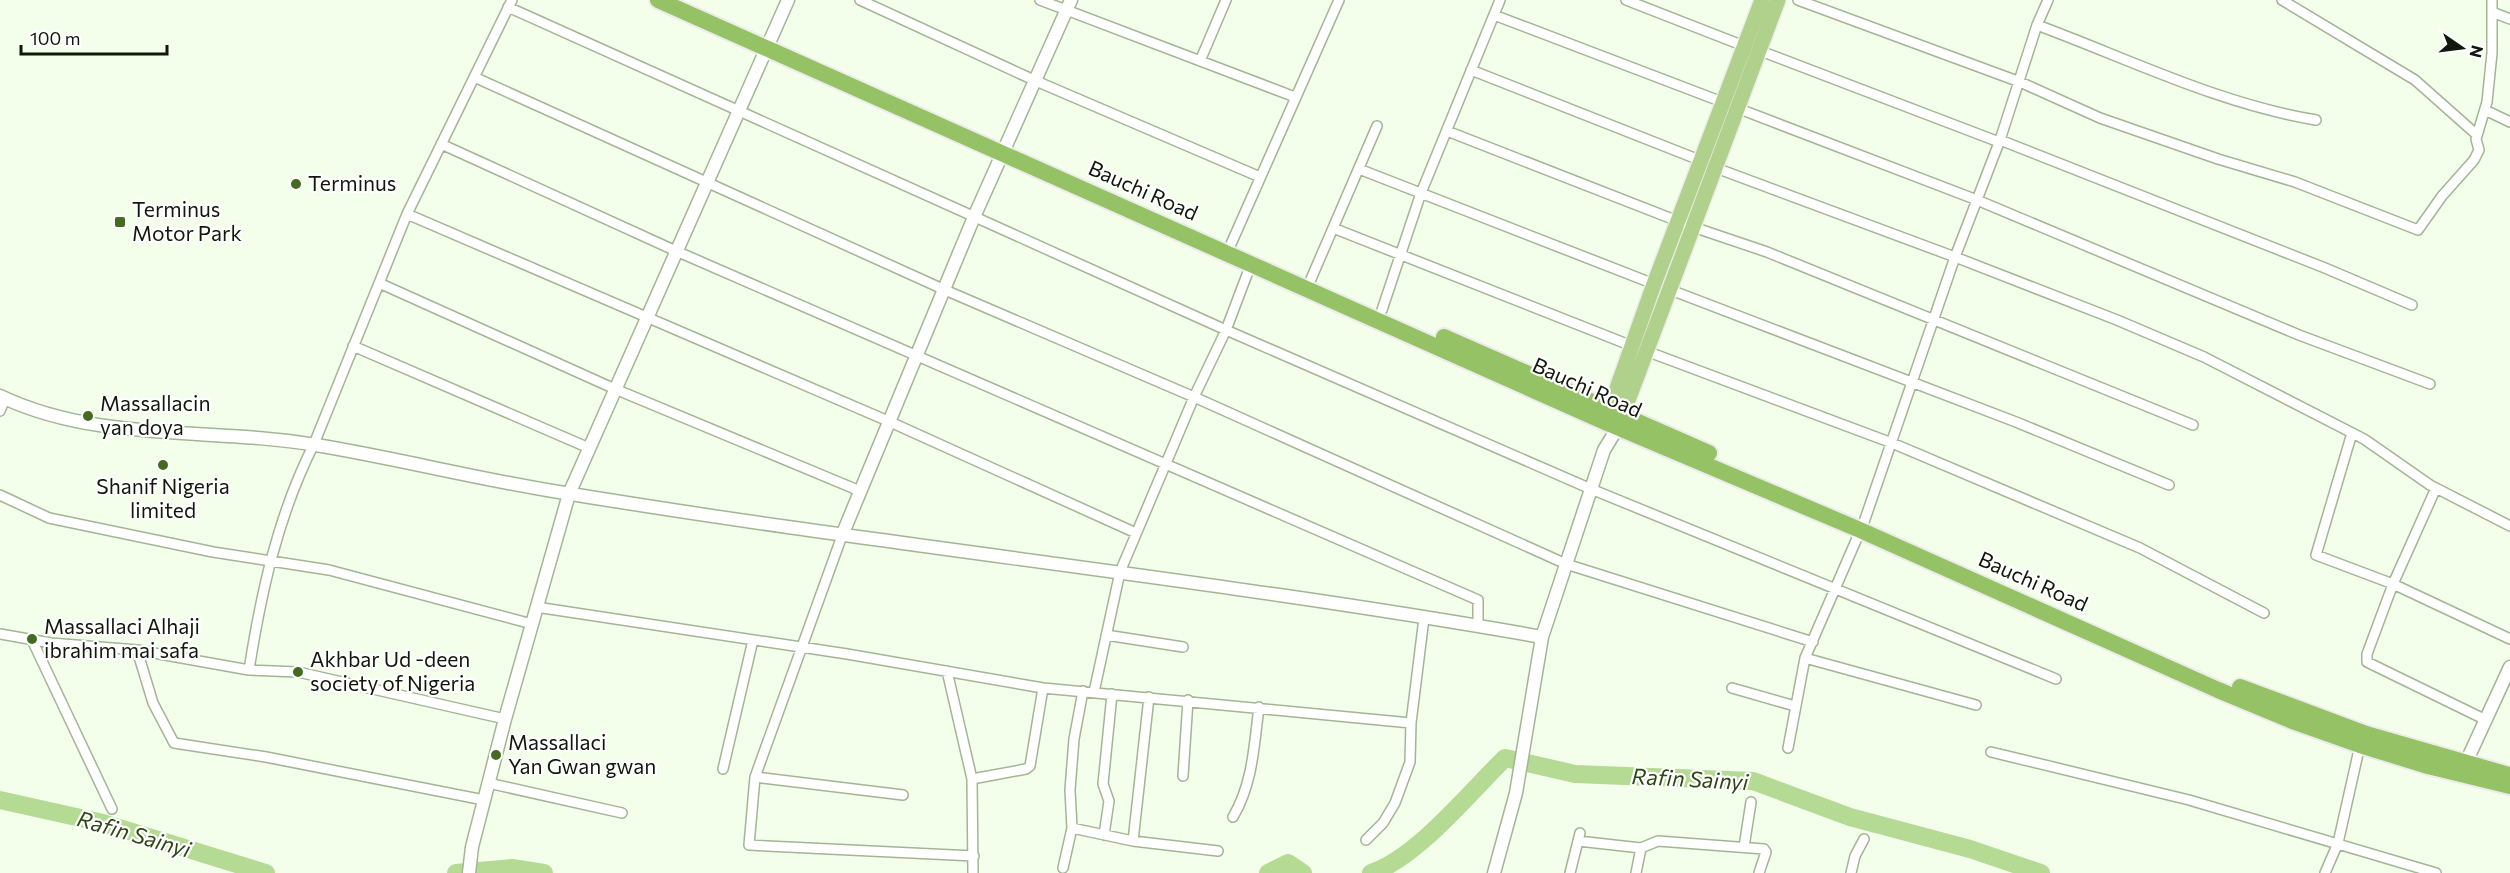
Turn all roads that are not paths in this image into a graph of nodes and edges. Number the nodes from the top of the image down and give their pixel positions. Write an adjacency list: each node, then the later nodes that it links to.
1 (658, 0): 22 (highway, Bauchi Road)
2 (679, 0): 22 (highway, Bauchi Road)
3 (789, 0): 22 (street)
4 (860, 0): 27 (street)
5 (1040, 0): 17 (street)
6 (1226, 0): 24 (street)
7 (1339, 0): 29 (street)
8 (1500, 0): 19 (street)
9 (1626, 0): 23 (street)
10 (1762, 0): 23 (main road)
11 (1778, 0): 23 (main road)
12 (1798, 0): 28 (street)
13 (2048, 0): 21 (street)
14 (2282, 0): 37 (street)
15 (2492, 0): 18 (street)
16 (510, 4): 26 (street); 32 (street)
17 (1069, 6): 24 (street); 27 (street)
18 (2492, 12): 20 (street); 31 (street)
19 (1494, 15): 25 (street); 30 (street)
20 (2510, 19)
21 (2037, 25): 28 (street); 33 (street)
22 (768, 44): 32 (street); 40 (highway, Bauchi Road)
23 (1751, 48): 30 (main road); 38 (street)
24 (1200, 61): 29 (street)
25 (1471, 70): 36 (street); 41 (street)
26 (474, 77): 39 (street); 44 (street)
27 (1036, 81): 40 (street); 43 (street)
28 (2020, 82): 37 (street); 38 (street)
29 (1296, 97): 43 (street)
30 (1731, 106): 41 (main road); 46 (street)
31 (2485, 110): 34 (street); 37 (street)
32 (738, 112): 44 (street); 48 (street)
33 (2316, 120)
34 (2510, 122)
35 (1377, 126): 42 (street)
36 (1446, 130): 45 (street); 49 (street)
37 (2477, 135)
38 (1999, 141): 46 (street); 60 (street)
39 (441, 144): 47 (street); 52 (street)
40 (1005, 149): 48 (street); 51 (highway, Bauchi Road); 55 (highway, Bauchi Road)
41 (1709, 164): 49 (main road); 54 (street)
42 (1359, 169): 45 (street); 50 (street)
43 (1260, 177): 51 (street)
44 (706, 183): 52 (street); 59 (street)
45 (1421, 193): 53 (street); 58 (street)
46 (1977, 200): 54 (street); 69 (street)
47 (407, 214): 57 (street); 62 (street)
48 (974, 217): 59 (street); 64 (street)
49 (1686, 224): 58 (main road); 63 (street)
50 (1333, 228): 53 (street); 56 (street)
51 (1231, 244): 56 (highway, Bauchi Road)
52 (676, 251): 62 (street); 67 (street)
53 (1399, 255): 61 (street); 66 (street)
54 (1955, 257): 63 (street); 76 (street)
55 (1251, 264): 64 (street); 74 (highway, Bauchi Road)
56 (1311, 279): 61 (highway, Bauchi Road)
57 (379, 283): 65 (street); 70 (street)
58 (1661, 287): 66 (main road); 68 (street)
59 (945, 290): 67 (street); 71 (street)
60 (2412, 305)
61 (1382, 310): 74 (highway, Bauchi Road)
62 (647, 318): 70 (street); 73 (street)
63 (1934, 319): 68 (street); 75 (street)
64 (1226, 330): 71 (street); 83 (street)
65 (354, 346): 78 (street); 79 (street)
66 (1639, 349): 74 (main road); 77 (street)
67 (916, 356): 73 (street); 80 (street)
68 (1912, 384): 77 (street); 81 (street)
69 (2430, 384)
70 (615, 389): 79 (street); 84 (street)
71 (1194, 398): 80 (street); 92 (street)
72 (2, 402): 78 (street)
73 (888, 421): 84 (street); 90 (street)
74 (1613, 423): 83 (street); 87 (highway, Bauchi Road)
75 (2193, 425)
76 (2352, 433): 82 (street); 94 (street)
77 (1892, 443): 87 (street); 97 (street)
78 (314, 444): 85 (street); 91 (street)
79 (589, 448): 85 (street)
80 (1165, 465): 90 (street); 100 (street)
81 (2169, 485)
82 (2436, 488): 88 (street); 94 (street)
83 (1591, 489): 92 (street); 95 (street)
84 (860, 491): 89 (street)
85 (568, 494): 89 (street); 96 (street)
86 (0, 495): 91 (street)
87 (1862, 526): 95 (street); 129 (highway, Bauchi Road); 132 (highway, Bauchi Road)
88 (2510, 526)
89 (843, 533): 93 (street); 108 (street)
90 (1136, 533): 93 (street)
91 (272, 562): 99 (street); 113 (street)
92 (1566, 564): 103 (street); 107 (street)
93 (1120, 572): 98 (street); 102 (street)
94 (2393, 584): 104 (street); 127 (street)
95 (1835, 588): 107 (street); 115 (street)
96 (536, 607): 99 (street); 106 (street)
97 (2264, 613)
98 (1424, 618): 100 (street); 128 (street)
99 (532, 624): 126 (street)
100 (1478, 626): 103 (street)
101 (0, 634): 105 (street)
102 (1106, 635): 109 (street); 119 (street)
103 (1542, 637): 159 (street)
104 (2510, 639)
105 (32, 640): 110 (street); 143 (street)
106 (753, 640): 108 (street); 133 (street)
107 (1813, 642): 111 (street)
108 (801, 647): 114 (street); 136 (street)
109 (1183, 647)
110 (137, 650): 113 (street); 141 (street)
111 (1805, 658): 123 (street); 124 (street)
112 (2510, 667): 127 (street)
113 (249, 670): 126 (street)
114 (947, 671): 116 (street); 137 (street)
115 (2056, 679)
116 (1043, 688): 118 (street); 137 (street)
117 (1732, 688): 124 (street)
118 (1083, 691): 119 (street); 146 (street)
119 (1094, 692): 120 (street)
120 (1112, 694): 121 (street); 147 (street)
121 (1149, 697): 122 (street); 150 (street)
122 (1188, 700): 125 (street); 135 (street)
123 (1976, 705)
124 (1795, 706): 130 (street)
125 (1259, 707): 128 (street); 145 (street)
126 (505, 719): 138 (street)
127 (2486, 720): 132 (street)
128 (1411, 723): 149 (street)
129 (2360, 745): 132 (highway, Bauchi Road); 151 (street)
130 (1788, 748)
131 (1991, 752): 151 (street)
132 (2463, 769): 134 (highway, Bauchi Road); 139 (highway, Bauchi Road)
133 (723, 770)
134 (2510, 775)
135 (1183, 776)
136 (755, 777): 140 (street); 155 (street)
137 (972, 779): 155 (street)
138 (488, 783): 141 (street); 144 (street)
139 (2510, 786)
140 (903, 795)
141 (484, 800): 157 (street)
142 (1751, 802): 153 (street)
143 (112, 809)
144 (622, 813)
145 (1233, 816)
146 (1072, 828): 147 (street); 156 (street)
147 (1104, 835): 150 (street)
148 (1864, 839): 163 (street)
149 (1366, 840)
150 (1133, 841): 154 (street)
151 (2338, 843): 164 (street); 165 (street)
152 (1641, 848): 153 (street); 160 (street); 161 (street)
153 (1744, 848): 162 (street)
154 (1218, 851)
155 (974, 856): 158 (street)
156 (1063, 868)
157 (469, 873)
158 (973, 873)
159 (1494, 873)
160 (1570, 873)
161 (1636, 873)
162 (1760, 873)
163 (1851, 873)
164 (2325, 873)
165 (2436, 873)

